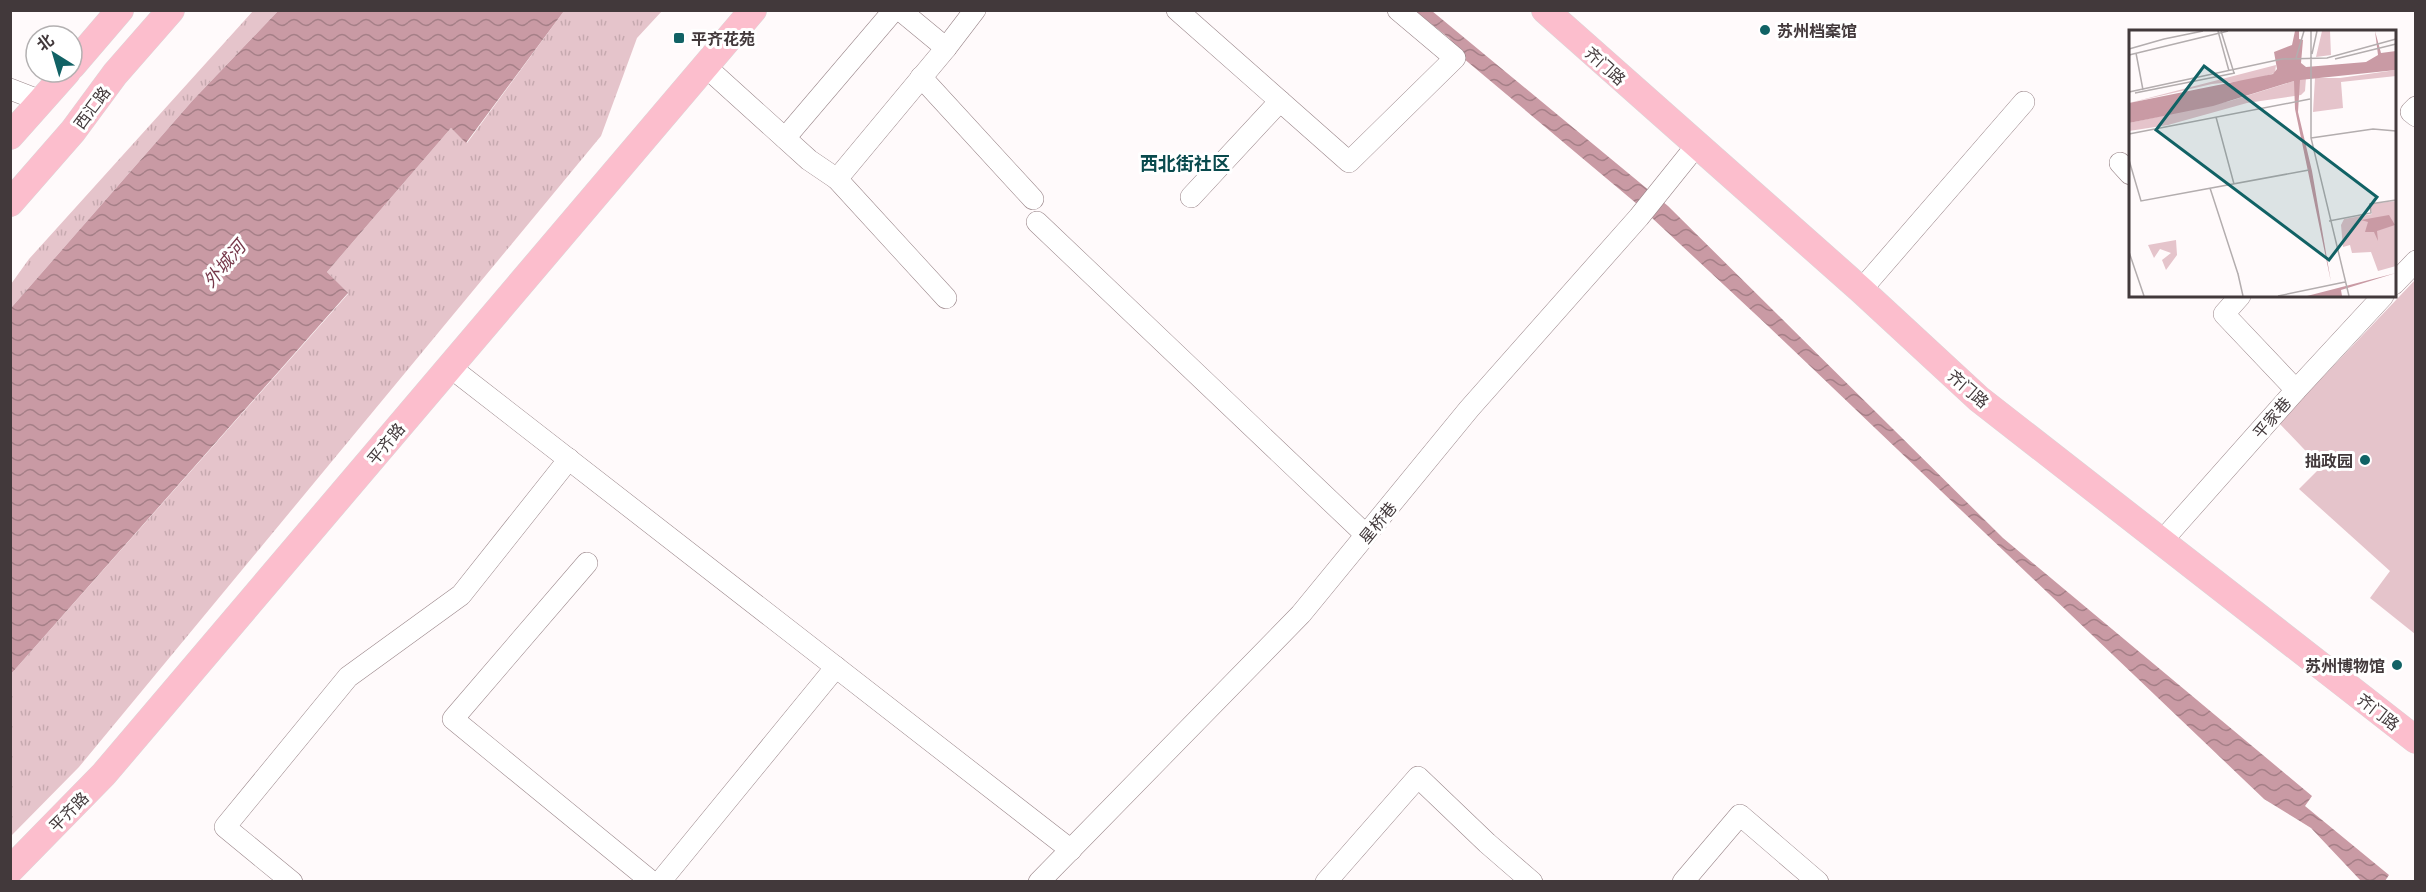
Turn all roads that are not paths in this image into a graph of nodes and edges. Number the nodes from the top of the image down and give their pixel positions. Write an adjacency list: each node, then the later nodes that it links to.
1 (120, 10): 11 (main road)
2 (171, 10): 27 (main road, 西汇路)
3 (753, 10): 12 (main road, 平齐路)
4 (894, 10): 22 (street)
5 (900, 10): 10 (street)
6 (975, 10): 10 (street)
7 (1177, 10): 16 (street)
8 (1398, 10): 16 (street)
9 (1545, 10): 23 (main road, 齐门路)
10 (946, 48): 13 (street)
11 (84, 52)
12 (705, 66): 22 (street); 35 (main road, 平齐路)
13 (921, 77): 24 (street); 26 (street)
14 (57, 84): 17 (main road)
15 (10, 89): 17 (street)
16 (1280, 101): 25 (street)
17 (41, 102): 21 (main road)
18 (2024, 102): 31 (street)
19 (2415, 107): 20 (street)
20 (2415, 116)
21 (10, 136)
22 (785, 138): 24 (street)
23 (1696, 146): 31 (main road, 齐门路); 38 (street, 星桥巷)
24 (837, 179): 34 (street)
25 (1191, 197)
26 (1033, 199)
27 (10, 203)
28 (1037, 222): 38 (street)
29 (2415, 261): 30 (street)
30 (2396, 282)
31 (1861, 290): 39 (main road, 齐门路)
32 (2239, 297): 36 (street)
33 (2383, 297): 36 (street, 平家巷)
34 (946, 298)
35 (450, 367): 37 (street); 44 (main road, 平齐路)
36 (2296, 390): 39 (street, 平家巷)
37 (569, 459): 41 (street); 45 (street)
38 (1366, 535): 43 (street, 星桥巷)
39 (2162, 541): 42 (main road, 齐门路)
40 (587, 562): 46 (street)
41 (836, 667): 43 (street); 47 (street)
42 (2415, 740)
43 (1071, 850): 48 (street, 星桥巷)
44 (10, 870)
45 (292, 882)
46 (652, 882)
47 (660, 882)
48 (1040, 882)
49 (1326, 882): 50 (street)
50 (1532, 882)
51 (1683, 882): 52 (street)
52 (1818, 882)

